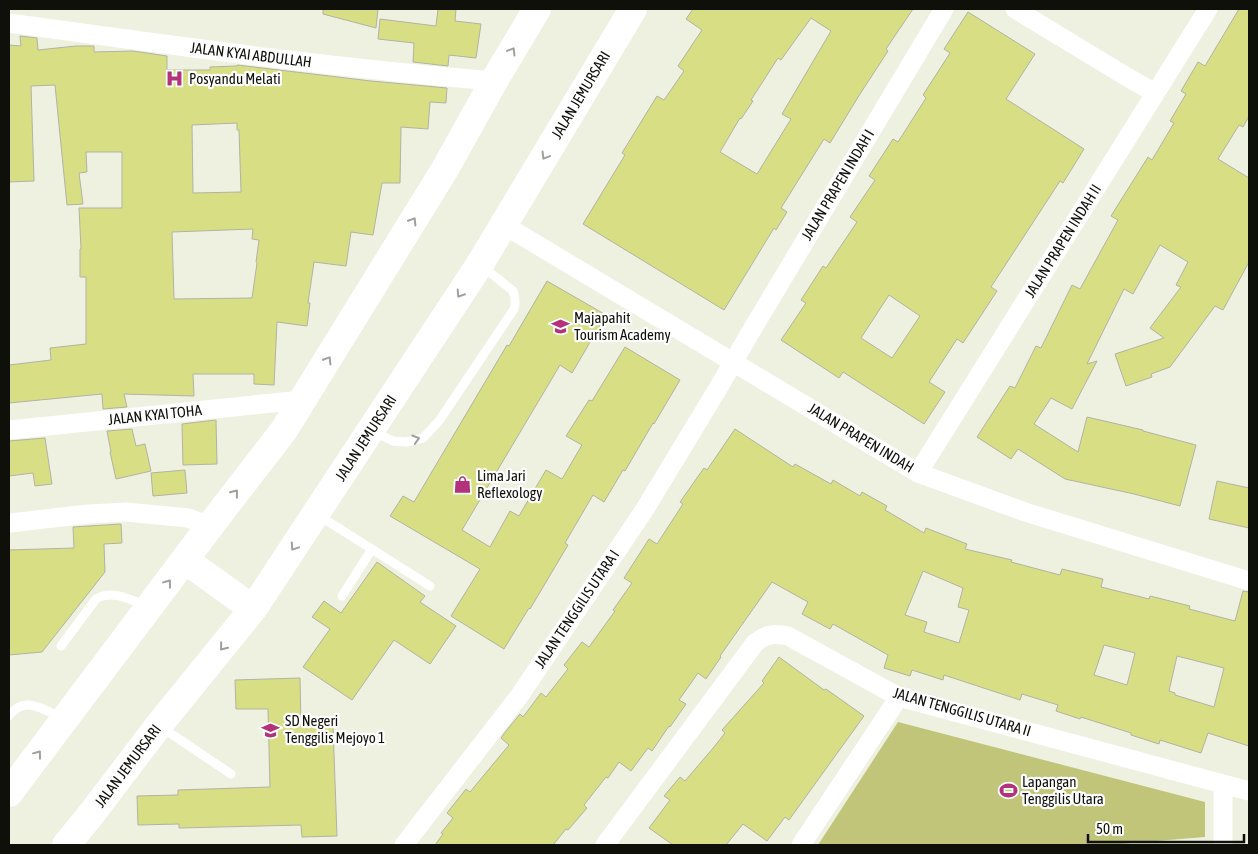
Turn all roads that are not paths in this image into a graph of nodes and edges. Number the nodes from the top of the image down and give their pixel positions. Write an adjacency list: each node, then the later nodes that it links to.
1 (537, 9): 7 (main road, one-way to 1)
2 (633, 9): 9 (main road, JALAN JEMURSARI, one-way to 9)
3 (944, 9): 11 (street, JALAN PRAPEN INDAH I)
4 (1016, 9): 8 (street)
5 (1208, 9): 8 (street, JALAN PRAPEN INDAH II)
6 (9, 23): 7 (street, JALAN KYAI ABDULLAH)
7 (494, 81): 12 (main road, one-way to 7)
8 (1155, 92): 15 (street, JALAN PRAPEN INDAH II)
9 (504, 225): 10 (main road, JALAN JEMURSARI); 11 (street, JALAN PRAPEN INDAH)
10 (480, 264): 14 (main road, JALAN JEMURSARI, one-way to 14); 14 (lane, one-way to 10)
11 (733, 362): 15 (street, JALAN PRAPEN INDAH); 36 (street, JALAN TENGGILIS UTARA I)
12 (302, 400): 13 (street, JALAN KYAI TOHA); 18 (main road, one-way to 12)
13 (9, 430)
14 (371, 430): 16 (main road, JALAN JEMURSARI)
15 (918, 473): 21 (street, JALAN PRAPEN INDAH)
16 (316, 514): 19 (lane); 25 (main road, JALAN JEMURSARI, one-way to 25)
17 (10, 523): 18 (street)
18 (210, 526): 20 (main road)
19 (372, 549): 22 (lane); 23 (lane)
20 (185, 560): 24 (main road, one-way to 20); 25 (main road)
21 (1249, 581)
22 (430, 586)
23 (342, 596)
24 (150, 607): 26 (lane); 29 (main road)
25 (253, 609): 30 (main road, JALAN JEMURSARI, one-way to 30)
26 (60, 646)
27 (899, 697): 32 (street, JALAN TENGGILIS UTARA II); 37 (street, JALAN TENGGILIS UTARA II); 38 (street)
28 (9, 716): 29 (lane)
29 (64, 719): 34 (main road, one-way to 29)
30 (158, 725): 31 (lane); 35 (main road, JALAN JEMURSARI)
31 (231, 774)
32 (1223, 785): 33 (street, JALAN TENGGILIS UTARA II); 39 (street)
33 (1249, 792)
34 (9, 793)
35 (73, 843)
36 (404, 845)
37 (605, 845)
38 (801, 845)
39 (1223, 845)

